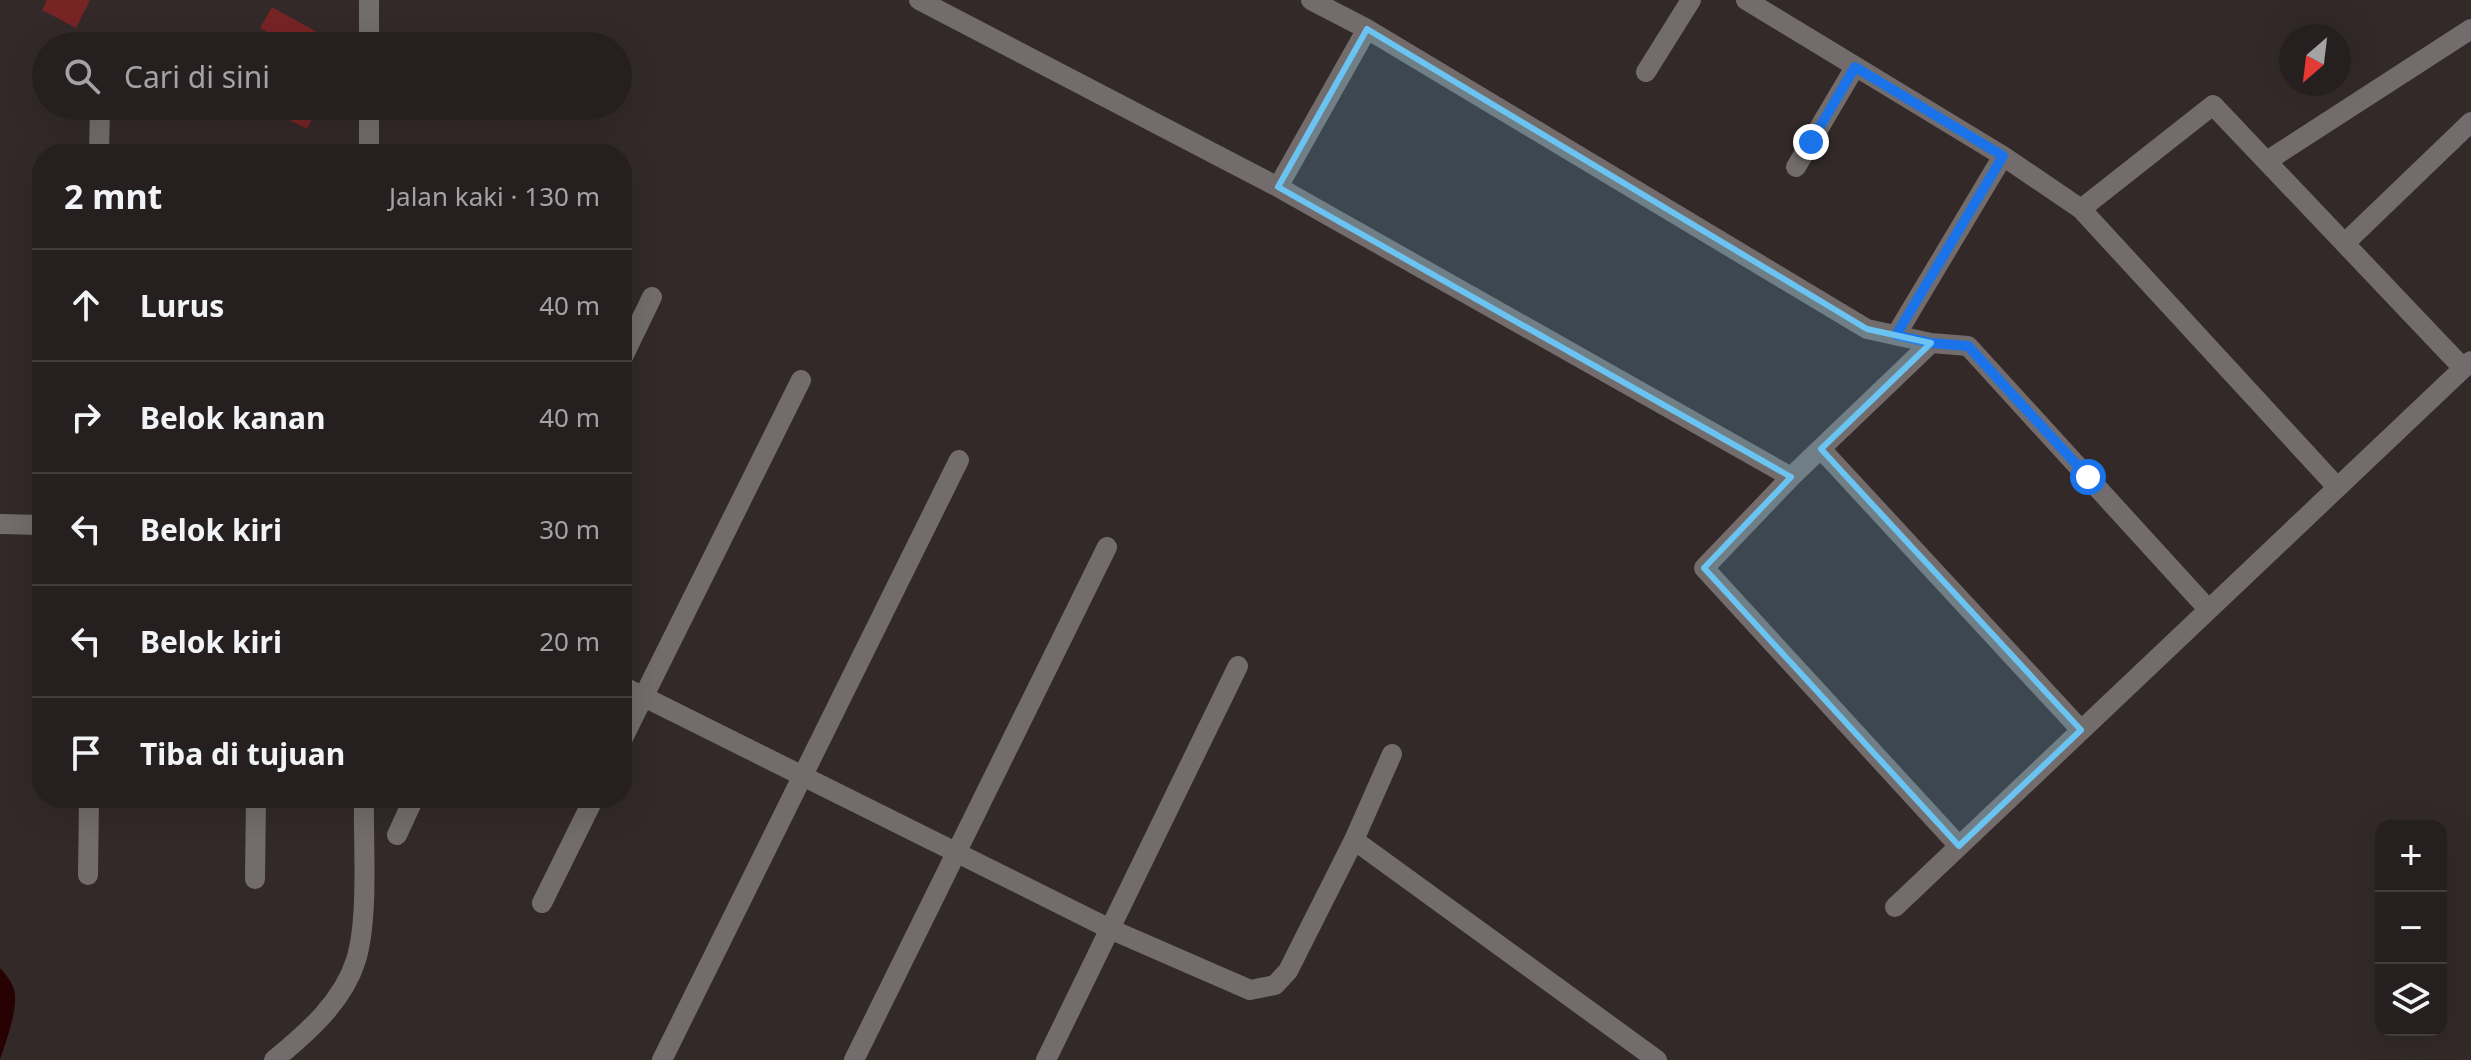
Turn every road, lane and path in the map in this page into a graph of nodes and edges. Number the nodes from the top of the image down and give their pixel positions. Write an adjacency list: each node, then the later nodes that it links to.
1 (369, 0): 8 (street)
2 (919, 0): 19 (street)
3 (1311, 0): 6 (street)
4 (1691, 0): 10 (street)
5 (1746, 0): 9 (street)
6 (1367, 29): 19 (street); 23 (street)
7 (2471, 29): 17 (street)
8 (369, 32)
9 (1855, 67): 16 (street); 18 (street)
10 (1646, 72)
11 (100, 120): 14 (street)
12 (369, 120): 15 (street)
13 (2471, 122): 21 (street)
14 (99, 144)
15 (369, 144)
16 (2003, 156): 20 (street); 23 (street)
17 (2267, 161): 20 (street); 21 (street)
18 (1796, 167)
19 (1278, 187): 30 (street)
20 (2081, 209): 31 (street)
21 (2345, 243): 26 (street)
22 (652, 297): 24 (street)
23 (1896, 335): 25 (street)
24 (632, 338)
25 (1931, 343): 28 (street); 35 (street)
26 (2467, 364): 31 (street)
27 (801, 380): 38 (street)
28 (1821, 449): 30 (street); 40 (street)
29 (959, 460): 42 (street)
30 (1791, 477): 50 (street)
31 (2337, 487): 35 (street)
32 (0, 524): 33 (street)
33 (32, 525)
34 (1107, 547): 51 (street)
35 (2208, 609): 40 (street)
36 (1238, 666): 56 (street)
37 (632, 691): 38 (street)
38 (643, 697): 39 (street); 42 (street)
39 (632, 720)
40 (2081, 730): 50 (street)
41 (1392, 754): 49 (street)
42 (803, 776): 51 (street); 58 (street)
43 (89, 808): 52 (street)
44 (256, 808): 53 (street)
45 (364, 808): 57 (street)
46 (409, 808): 48 (street)
47 (589, 808): 54 (street)
48 (397, 835)
49 (1354, 840): 56 (street); 61 (street)
50 (1959, 846): 55 (street)
51 (957, 851): 56 (street); 59 (street)
52 (88, 875)
53 (255, 879)
54 (542, 903)
55 (1895, 907)
56 (1110, 929): 60 (street)
57 (274, 1060)
58 (662, 1060)
59 (854, 1060)
60 (1046, 1060)
61 (1657, 1060)

